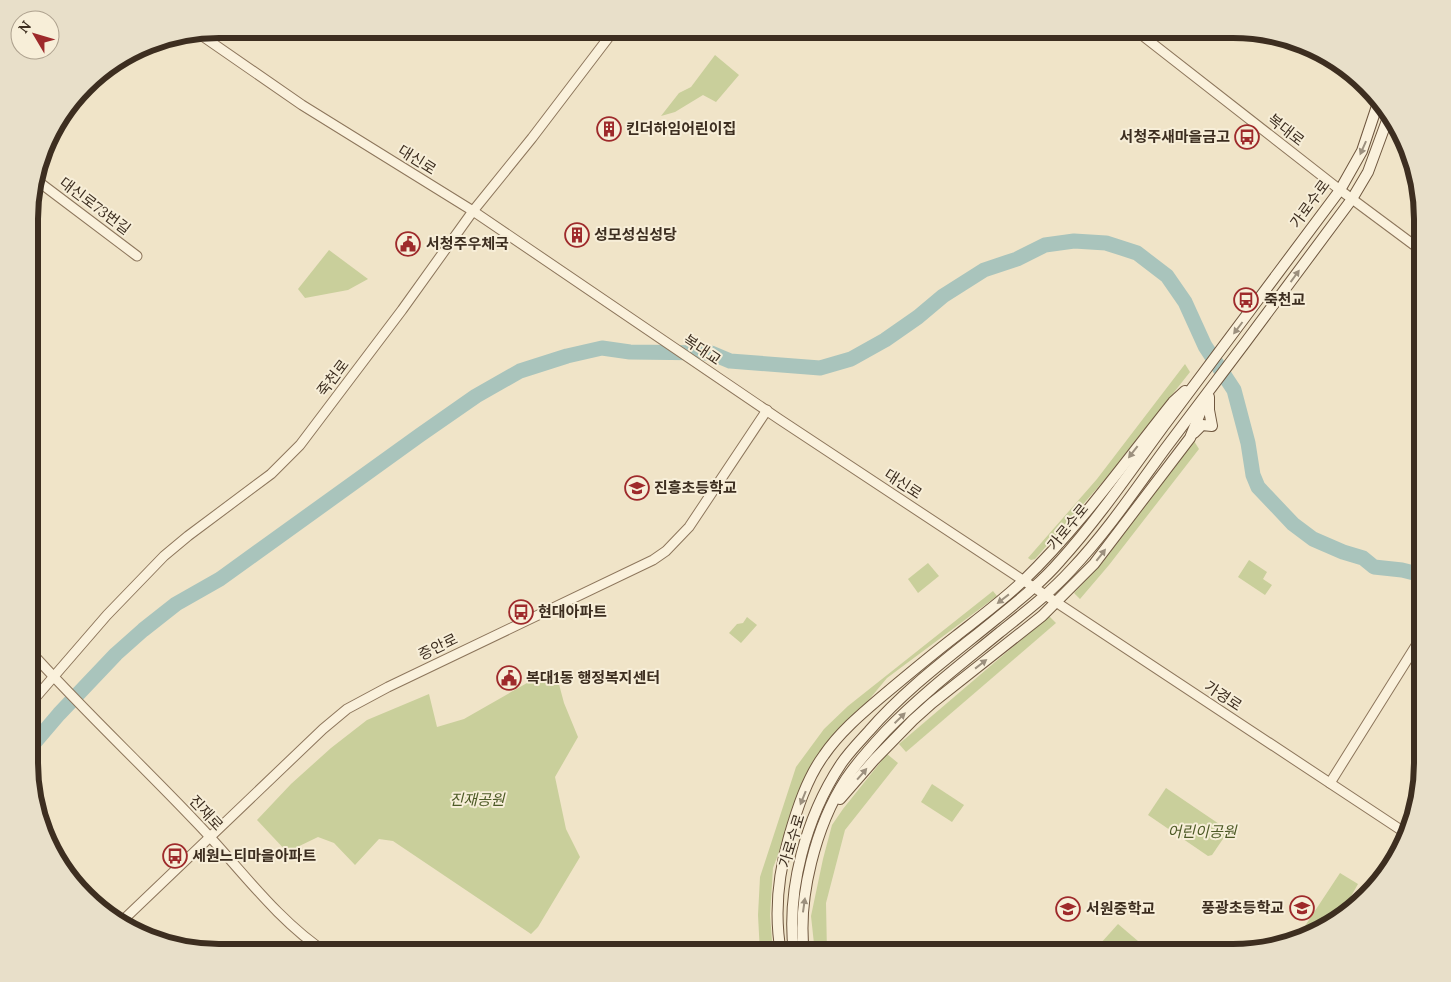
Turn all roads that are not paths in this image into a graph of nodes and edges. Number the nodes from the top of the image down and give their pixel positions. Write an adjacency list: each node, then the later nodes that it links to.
1 (205, 38): 9 (street, 대신로)
2 (608, 38): 9 (street, 죽천로)
3 (1146, 38): 7 (street, 복대로)
4 (1376, 108): 7 (main road, 가로수로, one-way to 7)
5 (1386, 123): 8 (main road, 가로수로)
6 (41, 184): 11 (street, 대신로73번길)
7 (1340, 190): 8 (street, 복대로); 13 (main road, 가로수로, one-way to 13)
8 (1352, 199): 10 (street, 복대로); 14 (main road, 가로수로, one-way to 8)
9 (473, 211): 12 (street, 대신로); 23 (street, 죽천로)
10 (1414, 245)
11 (137, 256)
12 (622, 312): 15 (street, 복대교)
13 (1201, 377): 17 (main road, one-way to 17); 18 (main road, 가로수로)
14 (1209, 391): 16 (main road); 16 (main road); 19 (main road, 가로수로)
15 (767, 410): 17 (street, 대신로); 30 (street, 증안로)
16 (1190, 438): 20 (main road, one-way to 16)
17 (1024, 580): 18 (street, 가경로); 26 (main road, one-way to 26)
18 (1035, 588): 19 (street, 가경로); 24 (main road, 가로수로)
19 (1046, 595): 20 (street, 가경로); 28 (main road, 가로수로, one-way to 19)
20 (1057, 602): 27 (street, 가경로); 28 (main road, one-way to 20)
21 (1414, 649): 27 (street)
22 (38, 660): 23 (street)
23 (53, 677): 25 (street, 죽천로); 30 (street, 진재로)
24 (919, 680): 26 (main road); 34 (main road, 가로수로)
25 (38, 695)
26 (847, 728): 33 (main road, 가로수로, one-way to 33)
27 (1330, 783): 29 (street, 가경로)
28 (830, 810): 35 (main road, 가로수로, one-way to 28)
29 (1401, 830)
30 (210, 837): 31 (street, 증안로); 32 (street, 진재로)
31 (125, 918)
32 (315, 944)
33 (780, 944)
34 (794, 944)
35 (804, 944)

